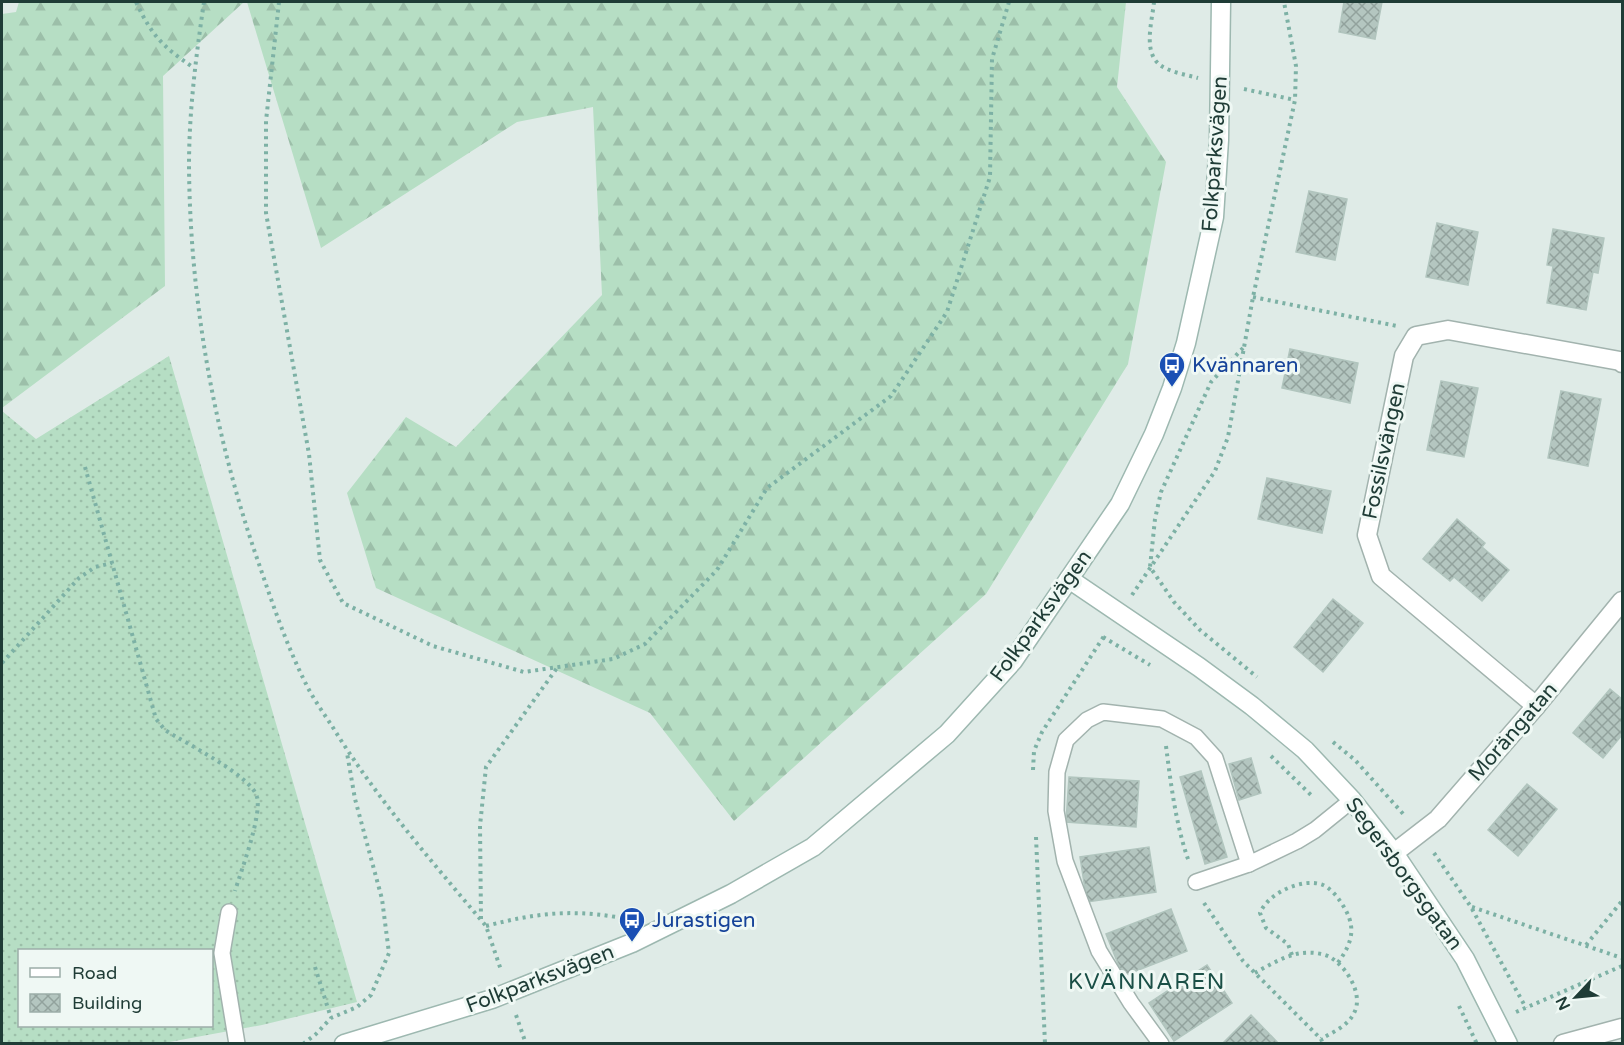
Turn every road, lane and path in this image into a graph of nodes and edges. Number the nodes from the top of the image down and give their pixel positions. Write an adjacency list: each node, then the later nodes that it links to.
1 (136, 2): 8 (path)
2 (204, 2): 8 (path)
3 (279, 2): 23 (path)
4 (1009, 2): 23 (path)
5 (1154, 2): 9 (path)
6 (1221, 2): 19 (street, Folkparksvägen)
7 (1284, 2): 11 (path)
8 (194, 68): 25 (path)
9 (1204, 80)
10 (1244, 89): 11 (path)
11 (1295, 100): 12 (path)
12 (1253, 297): 13 (path); 14 (path)
13 (1416, 336): 15 (street); 24 (street, Fossilsvängen)
14 (1244, 348): 18 (path); 18 (path)
15 (1623, 363)
16 (85, 468): 17 (path)
17 (112, 563): 22 (path); 34 (path)
18 (1150, 567): 21 (path)
19 (1069, 579): 21 (street, Segersborgsgatan); 54 (street, Folkparksvägen)
20 (1623, 601): 24 (street, Morängatan)
21 (1120, 613): 26 (path); 27 (street, Segersborgsgatan)
22 (2, 663)
23 (558, 668): 36 (path)
24 (1536, 706): 29 (street, Morängatan)
25 (347, 752): 36 (path); 47 (path)
26 (1033, 780)
27 (1352, 800): 29 (street, Segersborgsgatan); 30 (lane)
28 (1035, 828): 56 (path)
29 (1394, 853): 48 (street, Segersborgsgatan)
30 (1249, 864): 31 (lane); 57 (lane)
31 (1196, 882)
32 (1623, 901): 38 (path)
33 (1471, 907): 38 (path)
34 (229, 912): 52 (lane)
35 (616, 916): 37 (path)
36 (481, 920): 37 (path)
37 (486, 926): 45 (path)
38 (1586, 945): 40 (path)
39 (1292, 955): 41 (path); 41 (path); 44 (path)
40 (1623, 958)
41 (1337, 964): 51 (path)
42 (1623, 966): 48 (path)
43 (315, 967): 47 (path)
44 (1255, 973)
45 (502, 974)
46 (516, 1014): 55 (path)
47 (331, 1018): 53 (path)
48 (1497, 1021): 50 (path); 58 (street, Segersborgsgatan)
49 (1623, 1028): 59 (street)
50 (1472, 1032)
51 (1321, 1039)
52 (237, 1044)
53 (303, 1044)
54 (344, 1044)
55 (526, 1044)
56 (1045, 1044)
57 (1161, 1044)
58 (1508, 1044)
59 (1563, 1044)

